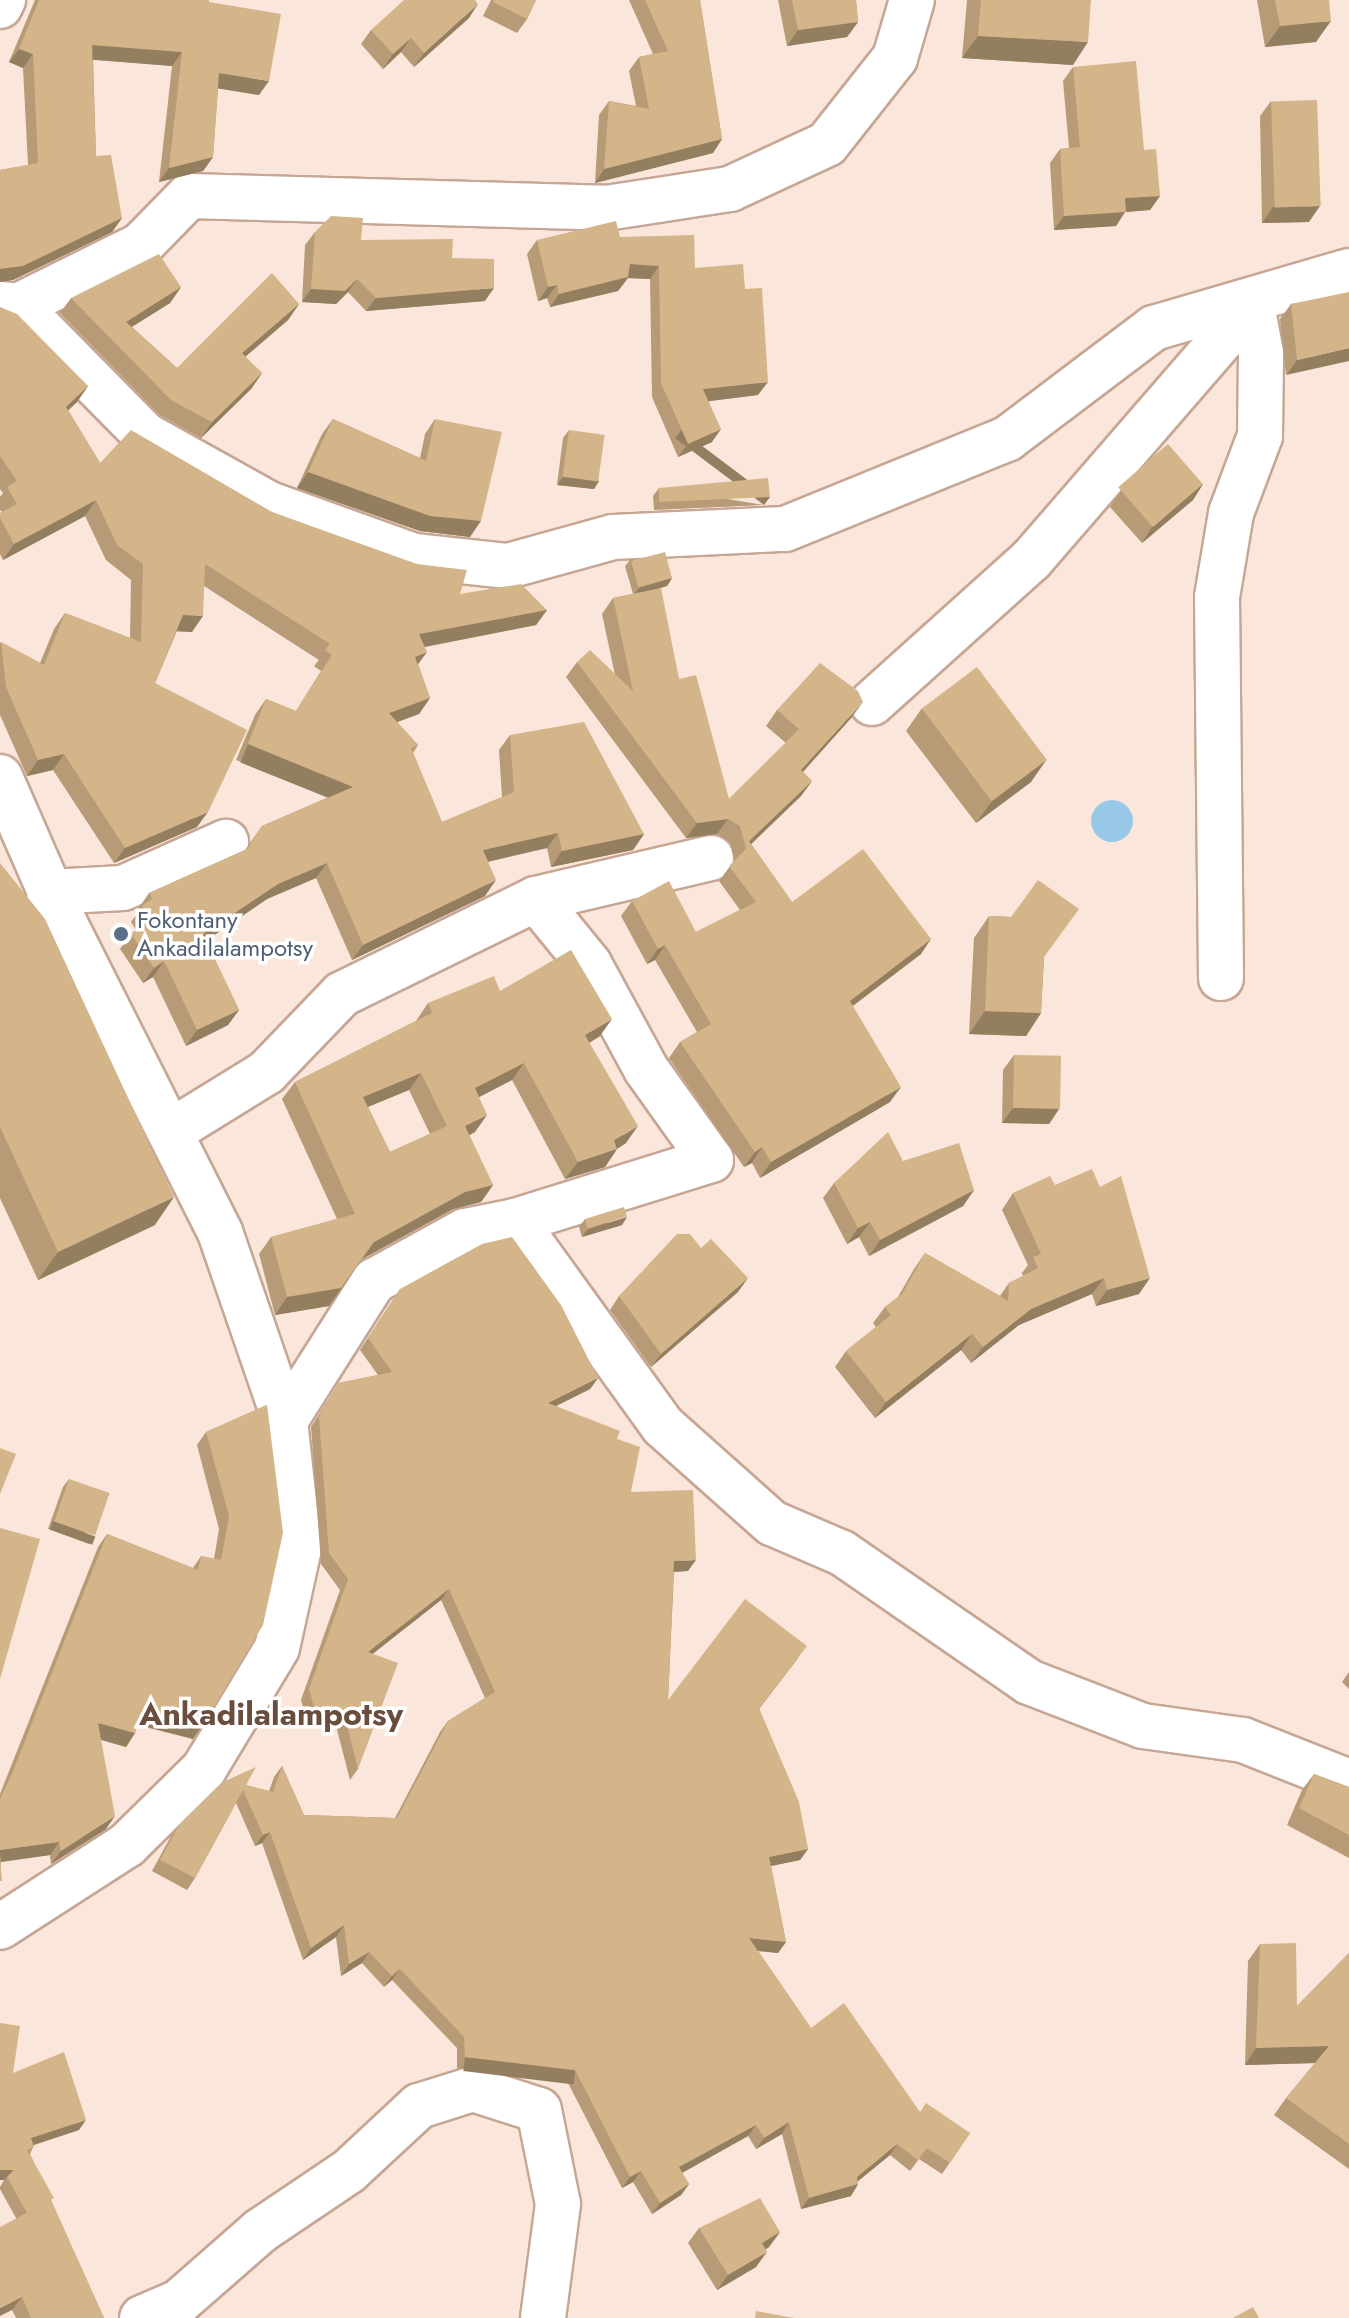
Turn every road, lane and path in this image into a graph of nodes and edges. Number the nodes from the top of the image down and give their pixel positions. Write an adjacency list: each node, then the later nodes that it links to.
1 (3, 0): 3 (street)
2 (912, 0): 5 (street)
3 (0, 6)
4 (1349, 271): 6 (street)
5 (9, 305): 6 (street)
6 (1252, 305): 7 (street); 13 (street)
7 (872, 703)
8 (0, 777): 11 (street)
9 (226, 842): 11 (street)
10 (711, 858): 12 (street)
11 (49, 892): 14 (street)
12 (536, 899): 14 (street); 15 (street)
13 (1221, 978)
14 (170, 1132): 16 (street)
15 (515, 1221): 16 (street); 17 (street)
16 (285, 1421): 18 (street)
17 (1349, 1782)
18 (0, 1927)
19 (142, 2318): 20 (street)
20 (543, 2318)

